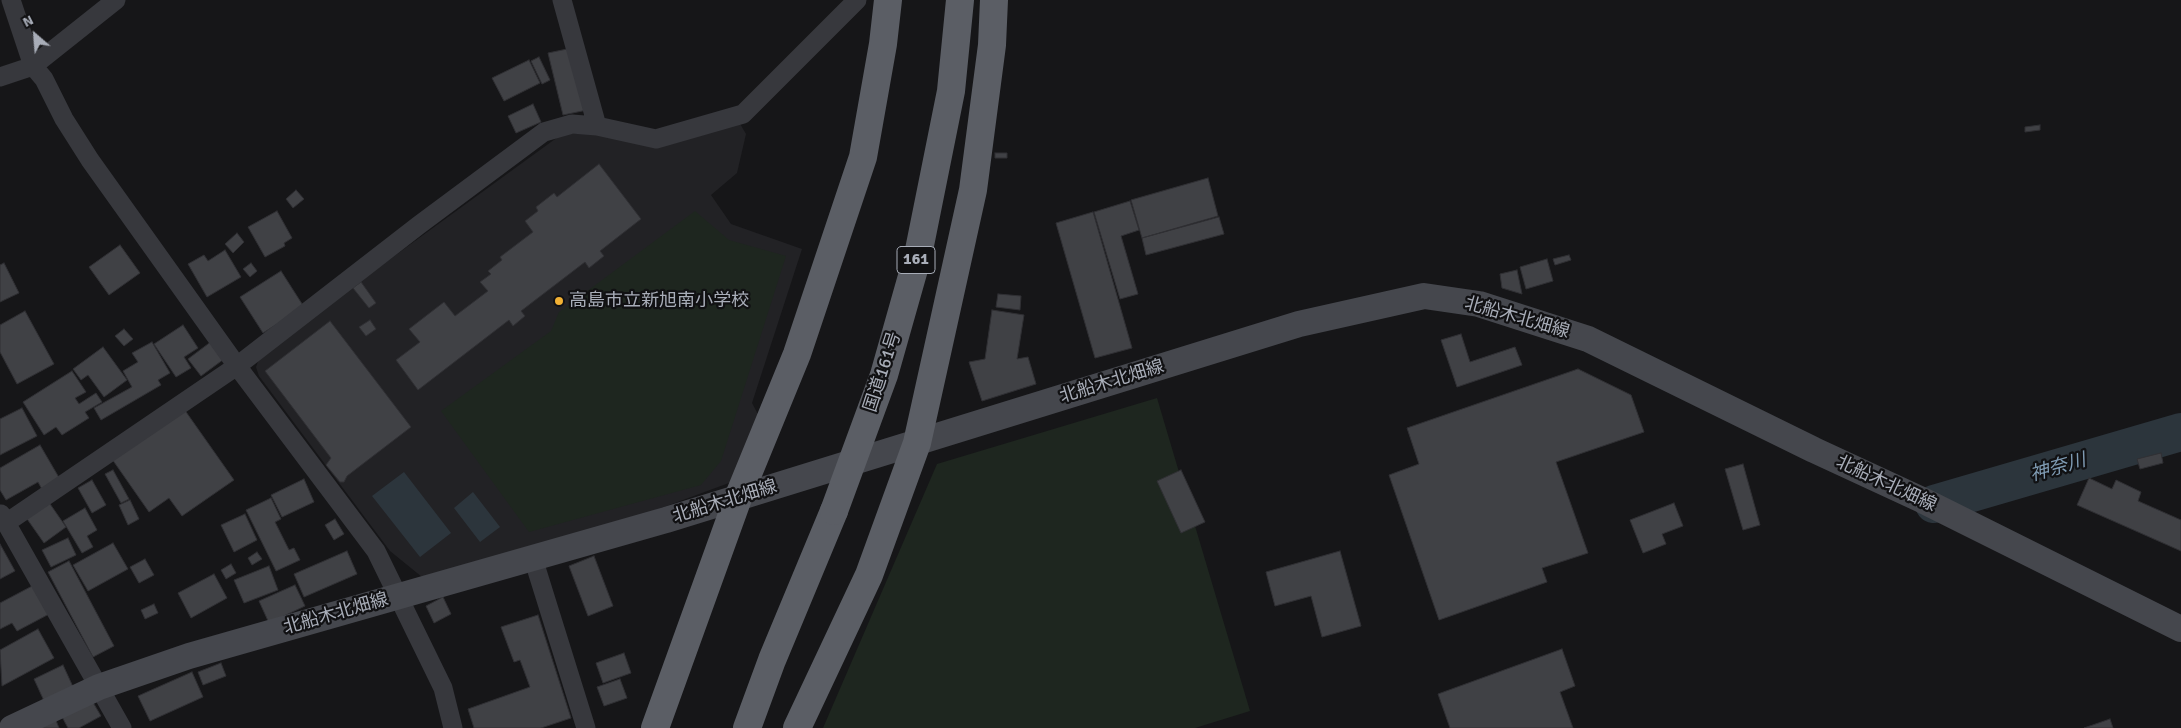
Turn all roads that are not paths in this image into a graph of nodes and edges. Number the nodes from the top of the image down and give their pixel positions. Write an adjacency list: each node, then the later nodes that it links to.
1 (11, 0): 8 (street)
2 (116, 0): 8 (street)
3 (562, 0): 10 (street)
4 (857, 0): 10 (street)
5 (888, 0): 13 (highway)
6 (960, 0): 24 (highway, 国道161号 / 161, bridge)
7 (994, 0): 12 (highway)
8 (34, 66): 9 (street); 11 (street)
9 (0, 77)
10 (597, 126): 11 (street)
11 (237, 366): 14 (street); 16 (street)
12 (917, 443): 13 (main road, 北船木北畑線); 17 (main road, 北船木北畑線); 25 (highway)
13 (738, 498): 15 (main road, 北船木北畑線); 23 (highway)
14 (3, 518): 18 (street)
15 (533, 558): 16 (main road, 北船木北畑線); 22 (street)
16 (397, 597): 18 (main road, 北船木北畑線); 21 (street)
17 (2181, 629)
18 (99, 687): 19 (main road, 北船木北畑線); 20 (street)
19 (12, 728)
20 (122, 728)
21 (454, 728)
22 (586, 728)
23 (655, 728)
24 (747, 728)
25 (797, 728)

